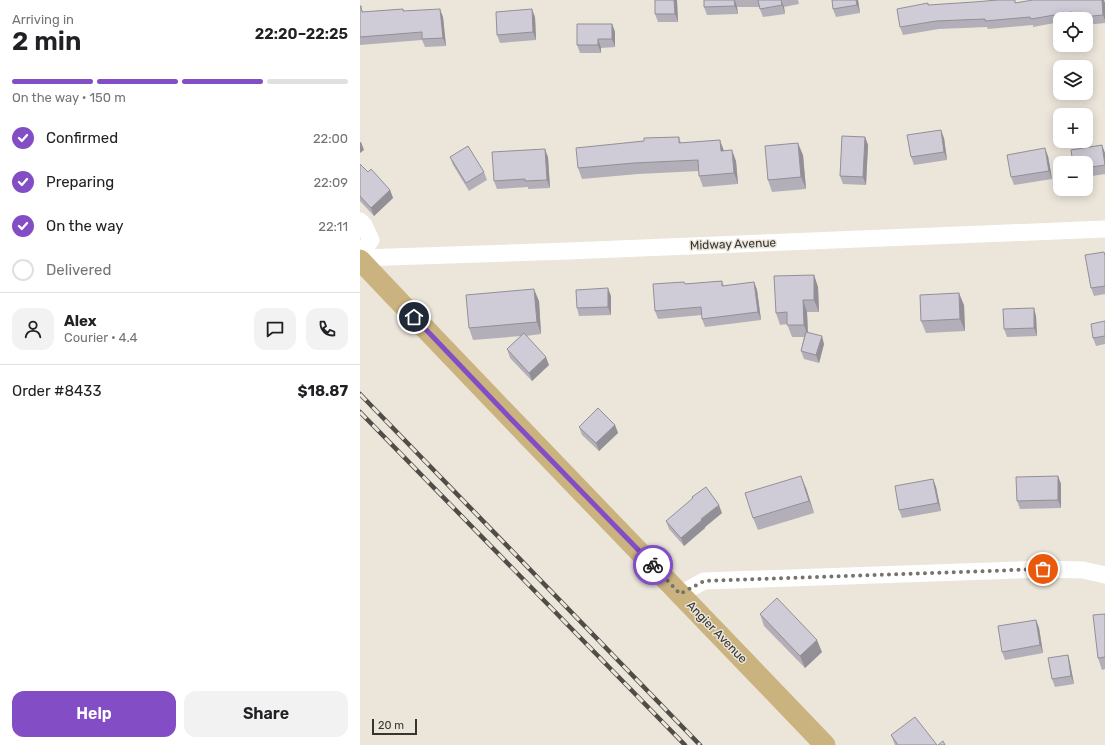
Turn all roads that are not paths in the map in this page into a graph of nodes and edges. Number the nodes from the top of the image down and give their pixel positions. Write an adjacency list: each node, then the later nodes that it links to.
1 (360, 221): 3 (street)
2 (1105, 229): 3 (street, Midway Avenue)
3 (360, 257): 5 (main road, Angier Avenue)
4 (1105, 575): 5 (street)
5 (680, 594): 6 (main road, Angier Avenue)
6 (825, 745)

